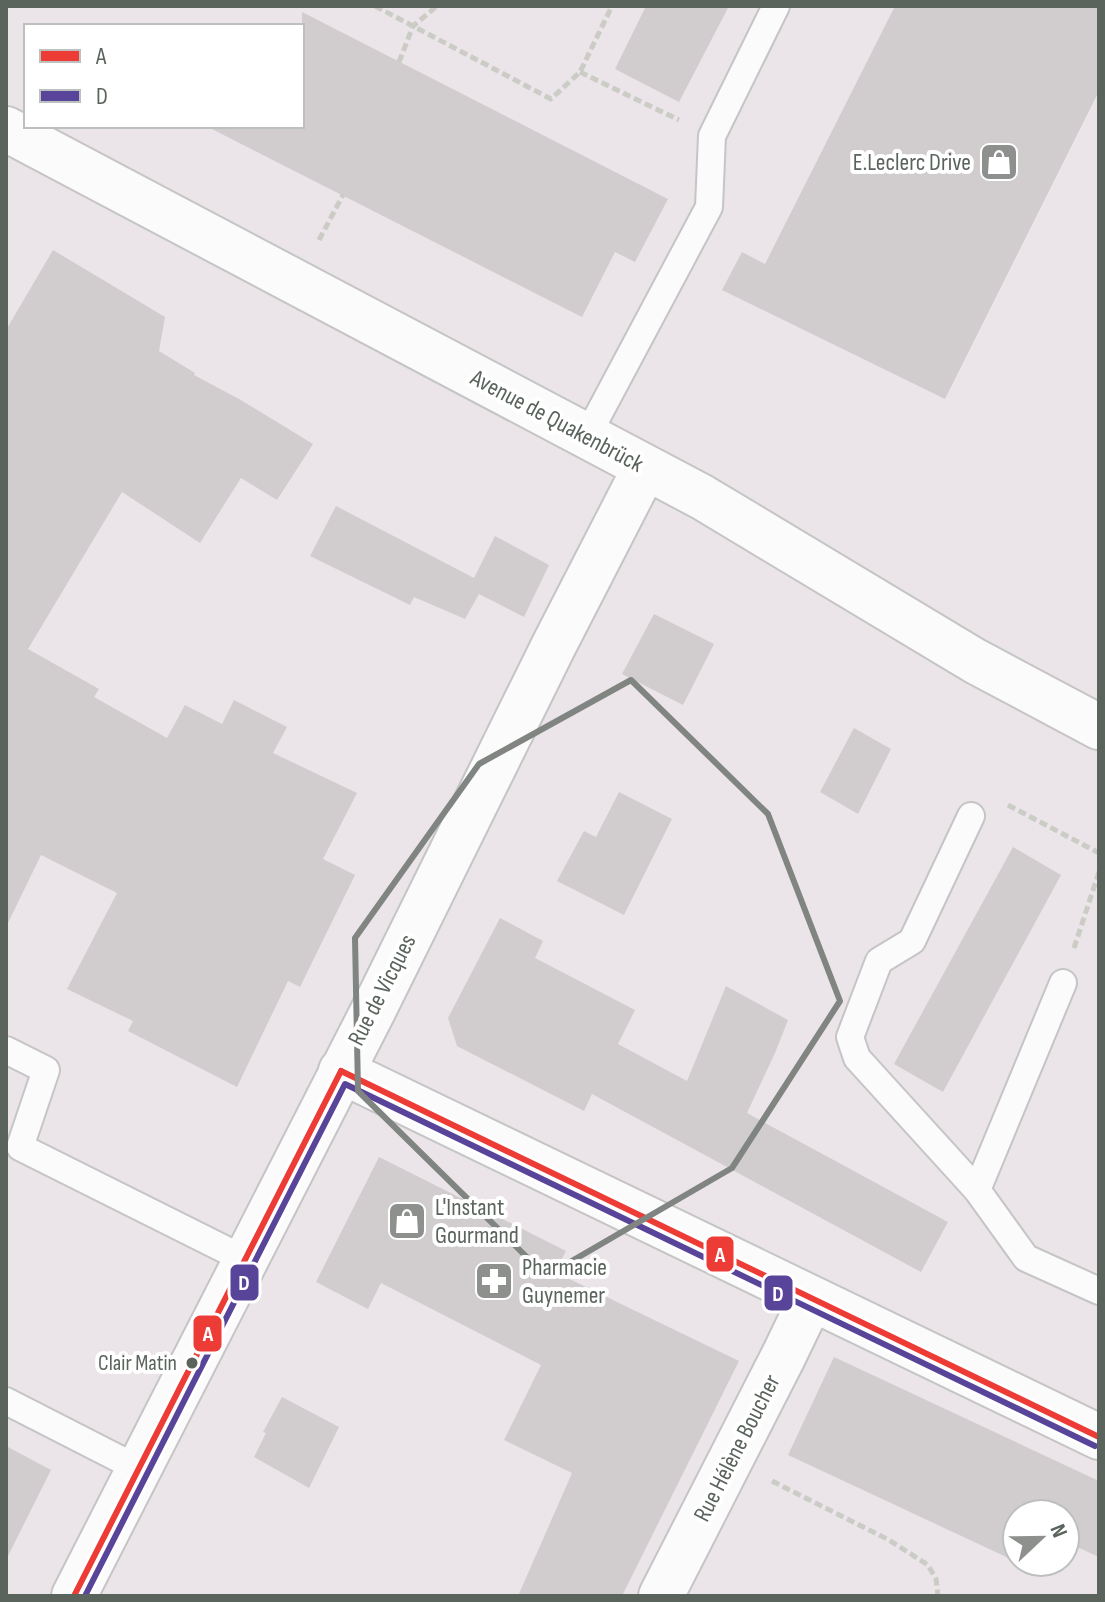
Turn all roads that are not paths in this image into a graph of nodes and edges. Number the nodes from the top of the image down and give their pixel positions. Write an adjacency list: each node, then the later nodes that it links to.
1 (776, 6): 3 (lane)
2 (6, 129): 3 (street, Avenue de Quakenbrück)
3 (587, 436): 4 (street, Avenue de Quakenbrück)
4 (645, 468): 5 (street, Avenue de Quakenbrück); 9 (street, Rue de Vicques)
5 (1099, 727)
6 (971, 816): 10 (lane)
7 (1063, 983): 10 (lane)
8 (6, 1050): 11 (lane)
9 (341, 1071): 11 (street, Rue de Vicques); 13 (street)
10 (977, 1190): 12 (lane)
11 (246, 1260): 16 (street, Rue de Vicques)
12 (1099, 1291)
13 (811, 1299): 15 (street); 18 (street, Rue Hélène Boucher)
14 (6, 1401): 16 (lane)
15 (1097, 1430)
16 (139, 1469): 17 (street, Rue de Vicques)
17 (74, 1596)
18 (661, 1596)

